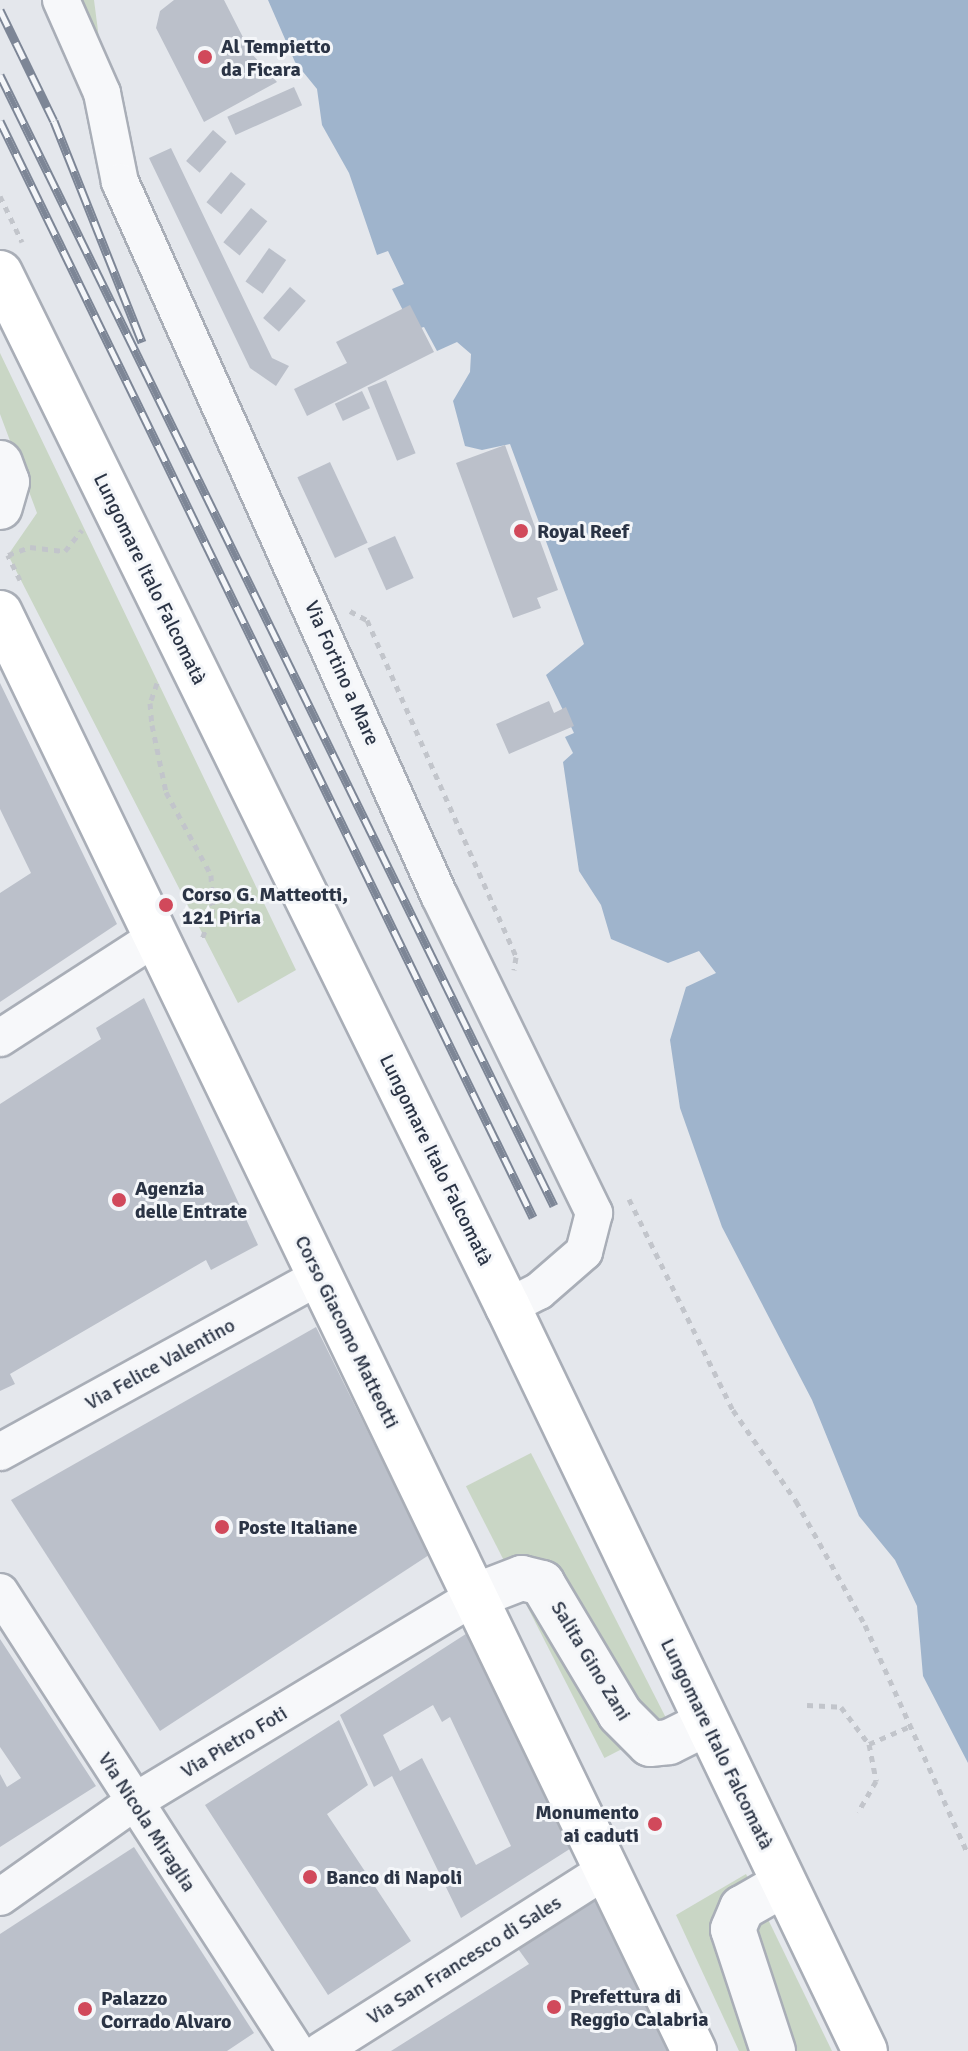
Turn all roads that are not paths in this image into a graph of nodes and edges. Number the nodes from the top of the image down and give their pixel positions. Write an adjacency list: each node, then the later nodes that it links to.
1 (61, 0): 9 (street, Via Fortino a Mare)
2 (0, 273): 9 (main road, Lungomare Italo Falcomatà)
3 (0, 463): 4 (street)
4 (0, 507)
5 (0, 613): 6 (main road, Corso Giacomo Matteotti)
6 (179, 942): 7 (street); 8 (main road, Corso Giacomo Matteotti)
7 (0, 1038)
8 (320, 1276): 10 (street, Via Felice Valentino); 12 (main road, Corso Giacomo Matteotti)
9 (508, 1307): 13 (main road, Lungomare Italo Falcomatà)
10 (0, 1452)
11 (0, 1592): 14 (street, Via Nicola Miraglia)
12 (475, 1596): 13 (street, Salita Gino Zani); 14 (street, Via Pietro Foti); 15 (main road, Corso Giacomo Matteotti)
13 (707, 1723): 16 (main road, Lungomare Italo Falcomatà)
14 (134, 1802): 17 (street, Via Pietro Foti); 18 (street, Via Nicola Miraglia)
15 (608, 1869): 19 (street, Via San Francesco di Sales); 20 (main road, Corso Giacomo Matteotti)
16 (784, 1884): 21 (street); 22 (main road, Lungomare Italo Falcomatà)
17 (0, 1897)
18 (296, 2051)
19 (321, 2051)
20 (694, 2051)
21 (773, 2051)
22 (865, 2051)

